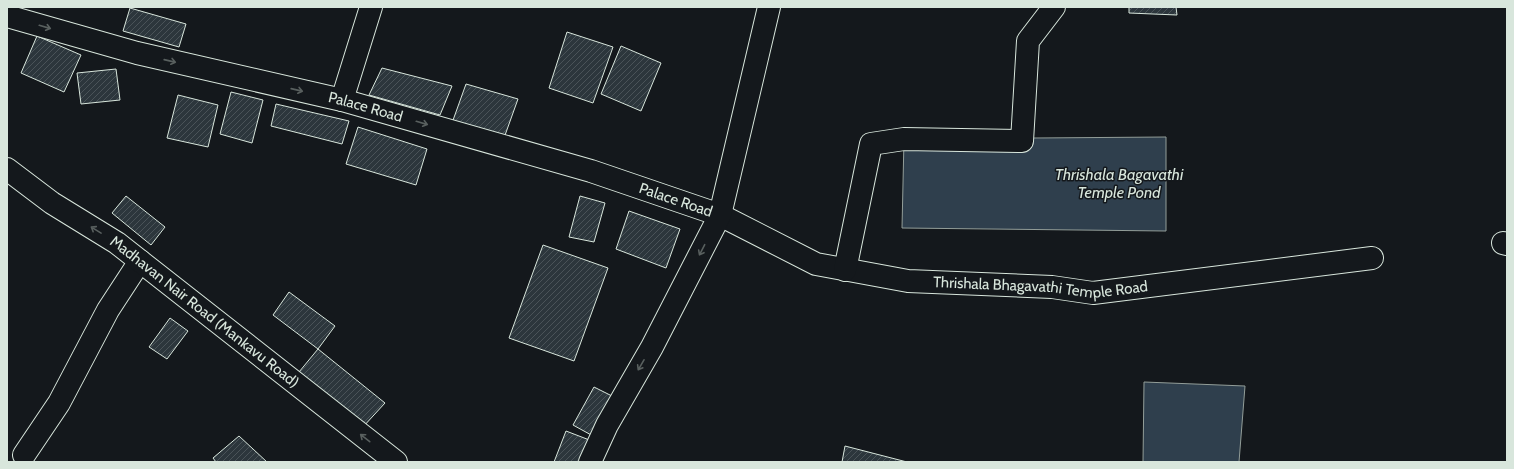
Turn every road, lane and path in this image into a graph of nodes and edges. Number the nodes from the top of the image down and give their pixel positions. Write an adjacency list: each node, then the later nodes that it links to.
1 (371, 7): 5 (street)
2 (769, 7): 7 (street)
3 (1054, 7): 10 (street)
4 (7, 16): 5 (street, Palace Road, one-way to 5)
5 (342, 100): 7 (street, Palace Road, one-way to 7)
6 (7, 169): 9 (street, Madhavan Nair Road (Mankavu Road), one-way to 6)
7 (720, 215): 10 (street, Thrishala Bhagavathi Temple Road); 13 (street, one-way to 13)
8 (1372, 258): 10 (street, Thrishala Bhagavathi Temple Road)
9 (140, 261): 11 (street); 12 (street, Madhavan Nair Road (Mankavu Road), one-way to 9)
10 (845, 270)
11 (24, 456)
12 (396, 462)
13 (590, 462)

